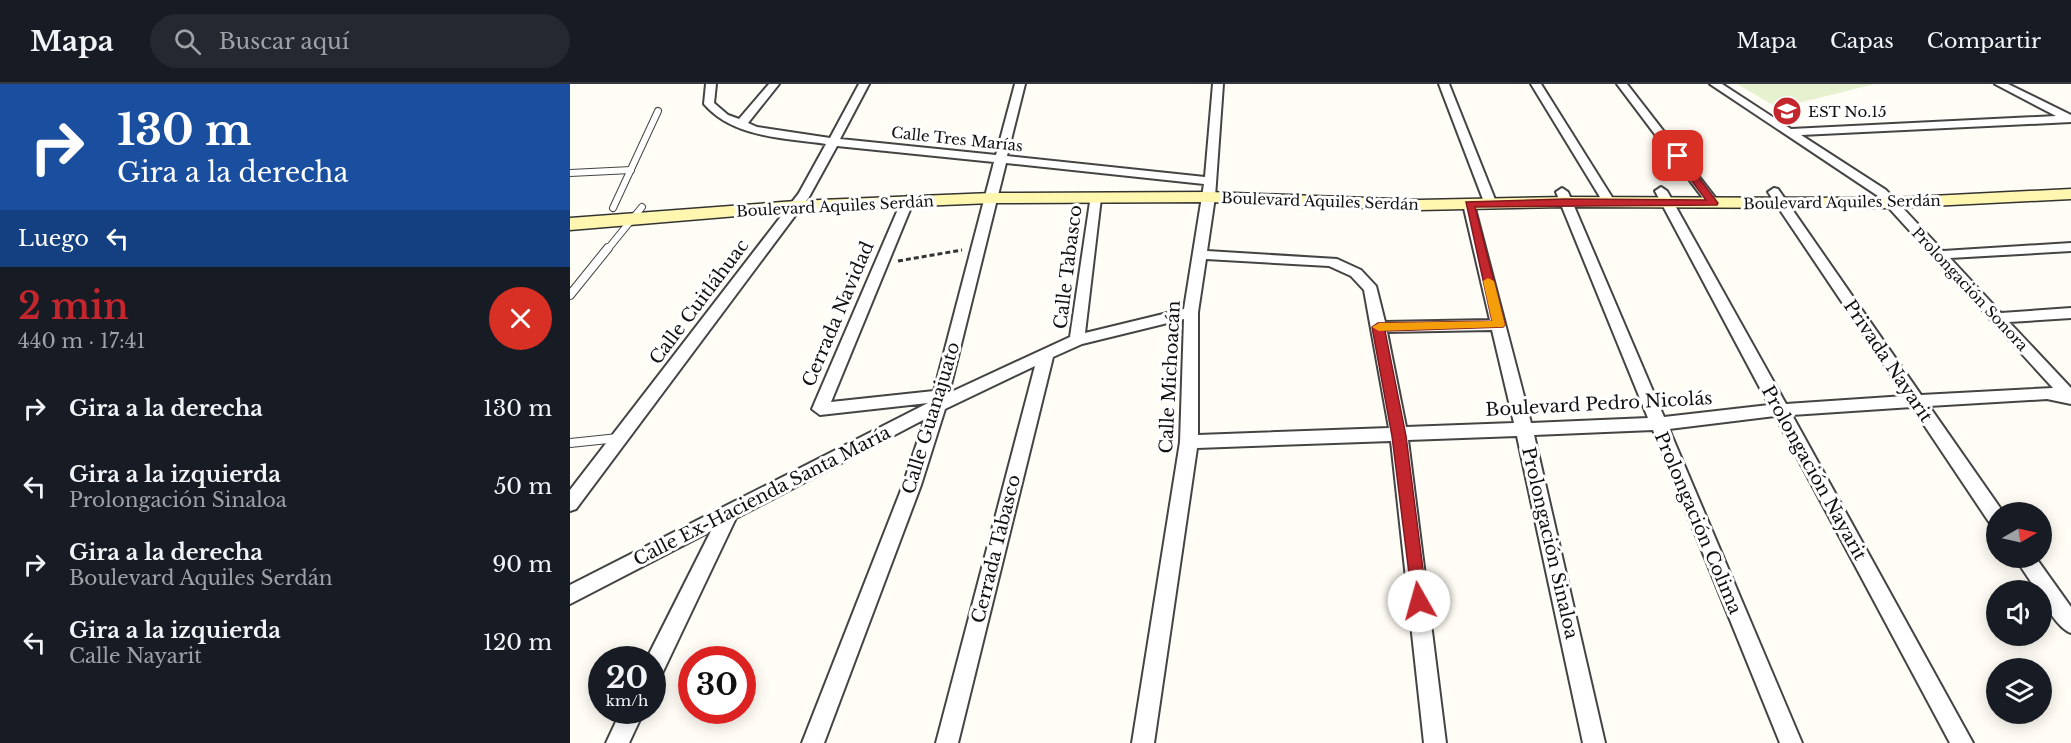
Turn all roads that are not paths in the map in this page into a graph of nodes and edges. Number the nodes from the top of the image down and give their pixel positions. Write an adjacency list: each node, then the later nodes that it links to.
1 (711, 84): 15 (street, Calle Tres Marías)
2 (774, 84): 15 (street)
3 (864, 84): 17 (street, Calle Cuitláhuac)
4 (1020, 84): 18 (street, Calle Guanajuato)
5 (1218, 84): 22 (street, Calle Michoacán)
6 (1444, 84): 30 (street)
7 (1536, 84): 26 (street)
8 (1622, 84): 28 (street)
9 (1715, 84): 16 (street, Prolongación Sonora)
10 (2001, 84): 13 (street)
11 (2071, 109): 13 (street)
12 (658, 111): 19 (lane)
13 (2056, 116): 14 (street); 16 (street)
14 (2071, 119)
15 (741, 124): 17 (street, Calle Tres Marías)
16 (1791, 132): 32 (street, Prolongación Sonora)
17 (835, 142): 18 (street, Calle Tres Marías); 33 (street, Calle Cuitláhuac)
18 (1000, 158): 22 (street, Calle Tres Marías); 24 (street, Calle Guanajuato)
19 (630, 170): 20 (lane); 36 (lane)
20 (570, 173)
21 (2071, 185): 32 (street, Boulevard Aquiles Serdán)
22 (1209, 189): 24 (street, Boulevard Aquiles Serdán); 29 (street, Boulevard Aquiles Serdán); 30 (street, Boulevard Aquiles Serdán); 35 (street, Boulevard Aquiles Serdán); 41 (street, Calle Michoacán)
23 (2071, 194): 32 (street, Boulevard Aquiles Serdán)
24 (992, 195): 29 (street, Boulevard Aquiles Serdán); 33 (street, Boulevard Aquiles Serdán); 34 (street, Boulevard Aquiles Serdán); 52 (street, Calle Guanajuato)
25 (1563, 197): 26 (street, Boulevard Aquiles Serdán); 30 (street, Boulevard Aquiles Serdán); 55 (street, Prolongación Colima)
26 (1606, 197): 27 (street, Boulevard Aquiles Serdán)
27 (1664, 197): 28 (street, Boulevard Aquiles Serdán); 54 (street, Prolongación Nayarit)
28 (1710, 197): 31 (street, Boulevard Aquiles Serdán)
29 (1095, 198): 49 (street, Calle Tabasco)
30 (1488, 198): 35 (street, Boulevard Aquiles Serdán)
31 (1777, 198): 32 (street, Boulevard Aquiles Serdán); 53 (street, Privada Nayarit)
32 (1887, 198): 42 (street, Prolongación Sonora)
33 (800, 200): 34 (street, Boulevard Aquiles Serdán); 38 (street, Boulevard Aquiles Serdán); 58 (street, Calle Cuitláhuac)
34 (908, 201): 52 (street, Cerrada Navidad)
35 (1470, 204): 47 (street, Prolongación Sinaloa)
36 (613, 208): 37 (street, Boulevard Aquiles Serdán); 38 (street, Boulevard Aquiles Serdán)
37 (570, 211)
38 (637, 214): 39 (street, Boulevard Aquiles Serdán); 43 (lane)
39 (570, 224)
40 (2071, 248): 42 (street)
41 (1200, 255): 44 (street, Calle Michoacán); 48 (street)
42 (1938, 255): 46 (street, Prolongación Sonora)
43 (570, 295)
44 (1191, 312): 49 (street, Calle Ex-Hacienda Santa María); 60 (street, Calle Michoacán)
45 (2071, 313): 46 (street)
46 (1997, 318): 51 (street, Prolongación Sonora)
47 (1499, 325): 48 (street); 56 (street, Prolongación Sinaloa)
48 (1378, 327): 57 (street)
49 (1077, 340): 50 (street, Calle Ex-Hacienda Santa María)
50 (1046, 355): 52 (street, Calle Ex-Hacienda Santa María); 71 (street, Cerrada Tabasco)
51 (2065, 393): 53 (street, Boulevard Pedro Nicolás)
52 (939, 400): 63 (street, Calle Ex-Hacienda Santa María); 70 (street, Calle Guanajuato)
53 (1915, 401): 54 (street, Boulevard Pedro Nicolás); 61 (street, Privada Nayarit)
54 (1779, 410): 55 (street, Boulevard Pedro Nicolás); 76 (street, Prolongación Nayarit)
55 (1656, 424): 56 (street, Boulevard Pedro Nicolás); 75 (street, Prolongación Colima)
56 (1524, 428): 57 (street, Boulevard Pedro Nicolás); 74 (street, Prolongación Sinaloa)
57 (1399, 436): 60 (street, Boulevard Pedro Nicolás); 73 (street)
58 (622, 438): 59 (lane); 62 (street, Calle Cuitláhuac)
59 (570, 442)
60 (1189, 442): 72 (street, Calle Michoacán)
61 (1986, 503)
62 (570, 504)
63 (730, 511): 65 (street, Calle Ex-Hacienda Santa María); 67 (street)
64 (2032, 568): 66 (street)
65 (570, 595)
66 (2071, 624)
67 (664, 646)
68 (626, 724): 69 (street)
69 (617, 743)
70 (813, 743)
71 (947, 743)
72 (1143, 743)
73 (1435, 743)
74 (1594, 743)
75 (1791, 743)
76 (1962, 743)

